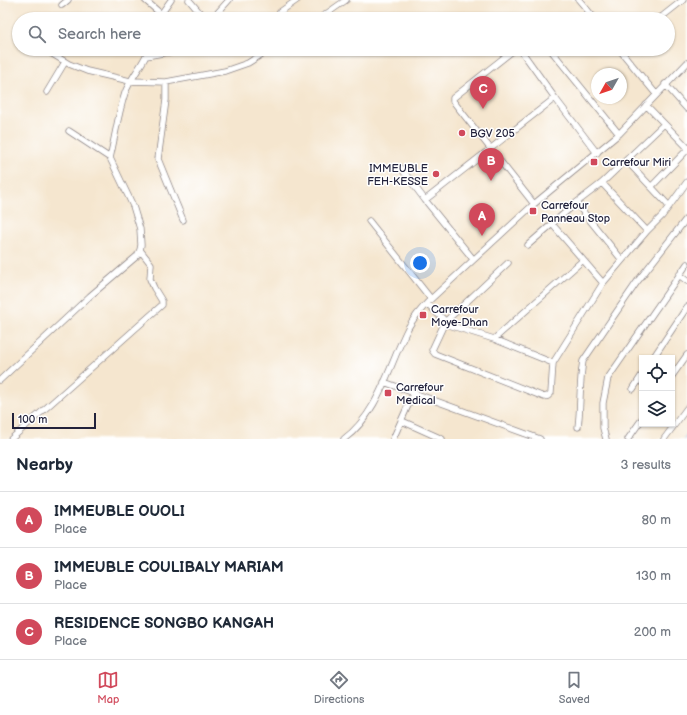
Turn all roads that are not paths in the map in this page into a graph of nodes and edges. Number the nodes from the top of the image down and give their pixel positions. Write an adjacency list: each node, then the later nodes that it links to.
1 (68, 0): 10 (street)
2 (145, 0): 11 (street)
3 (171, 0): 12 (street)
4 (189, 0): 13 (street)
5 (228, 0): 14 (street)
6 (297, 0): 15 (street)
7 (346, 0): 16 (street)
8 (579, 0): 17 (street)
9 (683, 0): 18 (street)
10 (62, 4)
11 (156, 12)
12 (163, 12)
13 (198, 12)
14 (218, 12)
15 (280, 12)
16 (329, 12)
17 (589, 12)
18 (668, 12)
19 (55, 56): 26 (street)
20 (146, 56): 28 (street)
21 (259, 56): 29 (street)
22 (506, 56): 40 (street)
23 (525, 56): 33 (street)
24 (556, 56): 38 (street)
25 (626, 56): 32 (street)
26 (65, 62): 28 (street); 31 (street)
27 (687, 63): 30 (street)
28 (130, 81): 29 (street); 43 (street)
29 (166, 82): 54 (street)
30 (665, 84): 32 (street); 35 (street)
31 (47, 92)
32 (656, 94): 34 (street)
33 (555, 98): 40 (street); 42 (street)
34 (646, 105): 36 (street); 38 (street)
35 (687, 109)
36 (664, 124): 39 (street); 44 (street)
37 (69, 131): 43 (street)
38 (619, 134): 42 (street)
39 (687, 146)
40 (489, 149): 49 (street); 51 (street)
41 (687, 150): 48 (street)
42 (597, 152): 51 (street)
43 (110, 158): 59 (street)
44 (627, 161): 47 (street); 48 (street)
45 (401, 168): 49 (street)
46 (687, 182): 52 (street)
47 (602, 183): 50 (street); 57 (street)
48 (650, 187): 52 (street)
49 (425, 200): 60 (street)
50 (576, 203): 56 (street); 62 (street)
51 (534, 204): 60 (street)
52 (670, 206): 57 (street)
53 (687, 218): 84 (street)
54 (183, 220)
55 (369, 221): 68 (street)
56 (552, 224): 58 (street); 61 (street)
57 (647, 231): 62 (street)
58 (528, 245)
59 (140, 250): 76 (street); 85 (street)
60 (473, 259): 68 (street)
61 (582, 260): 67 (street); 71 (street)
62 (622, 260): 67 (street)
63 (508, 263): 70 (street)
64 (687, 264): 65 (street)
65 (679, 275): 66 (street); 90 (street)
66 (687, 281)
67 (603, 283): 74 (street)
68 (428, 301): 70 (street); 78 (street)
69 (687, 307): 72 (street)
70 (445, 322): 71 (street); 74 (street)
71 (494, 339): 74 (street)
72 (655, 355)
73 (687, 355): 75 (street)
74 (553, 363)
75 (675, 372)
76 (0, 380)
77 (639, 380): 79 (street)
78 (384, 382): 80 (street); 86 (street)
79 (633, 389)
80 (414, 392): 82 (street); 89 (street)
81 (687, 408): 92 (street)
82 (402, 421): 87 (street); 88 (street)
83 (639, 423): 91 (street)
84 (578, 427)
85 (11, 439)
86 (344, 439)
87 (393, 439)
88 (442, 439)
89 (539, 439)
90 (606, 439)
91 (628, 439)
92 (664, 439)

